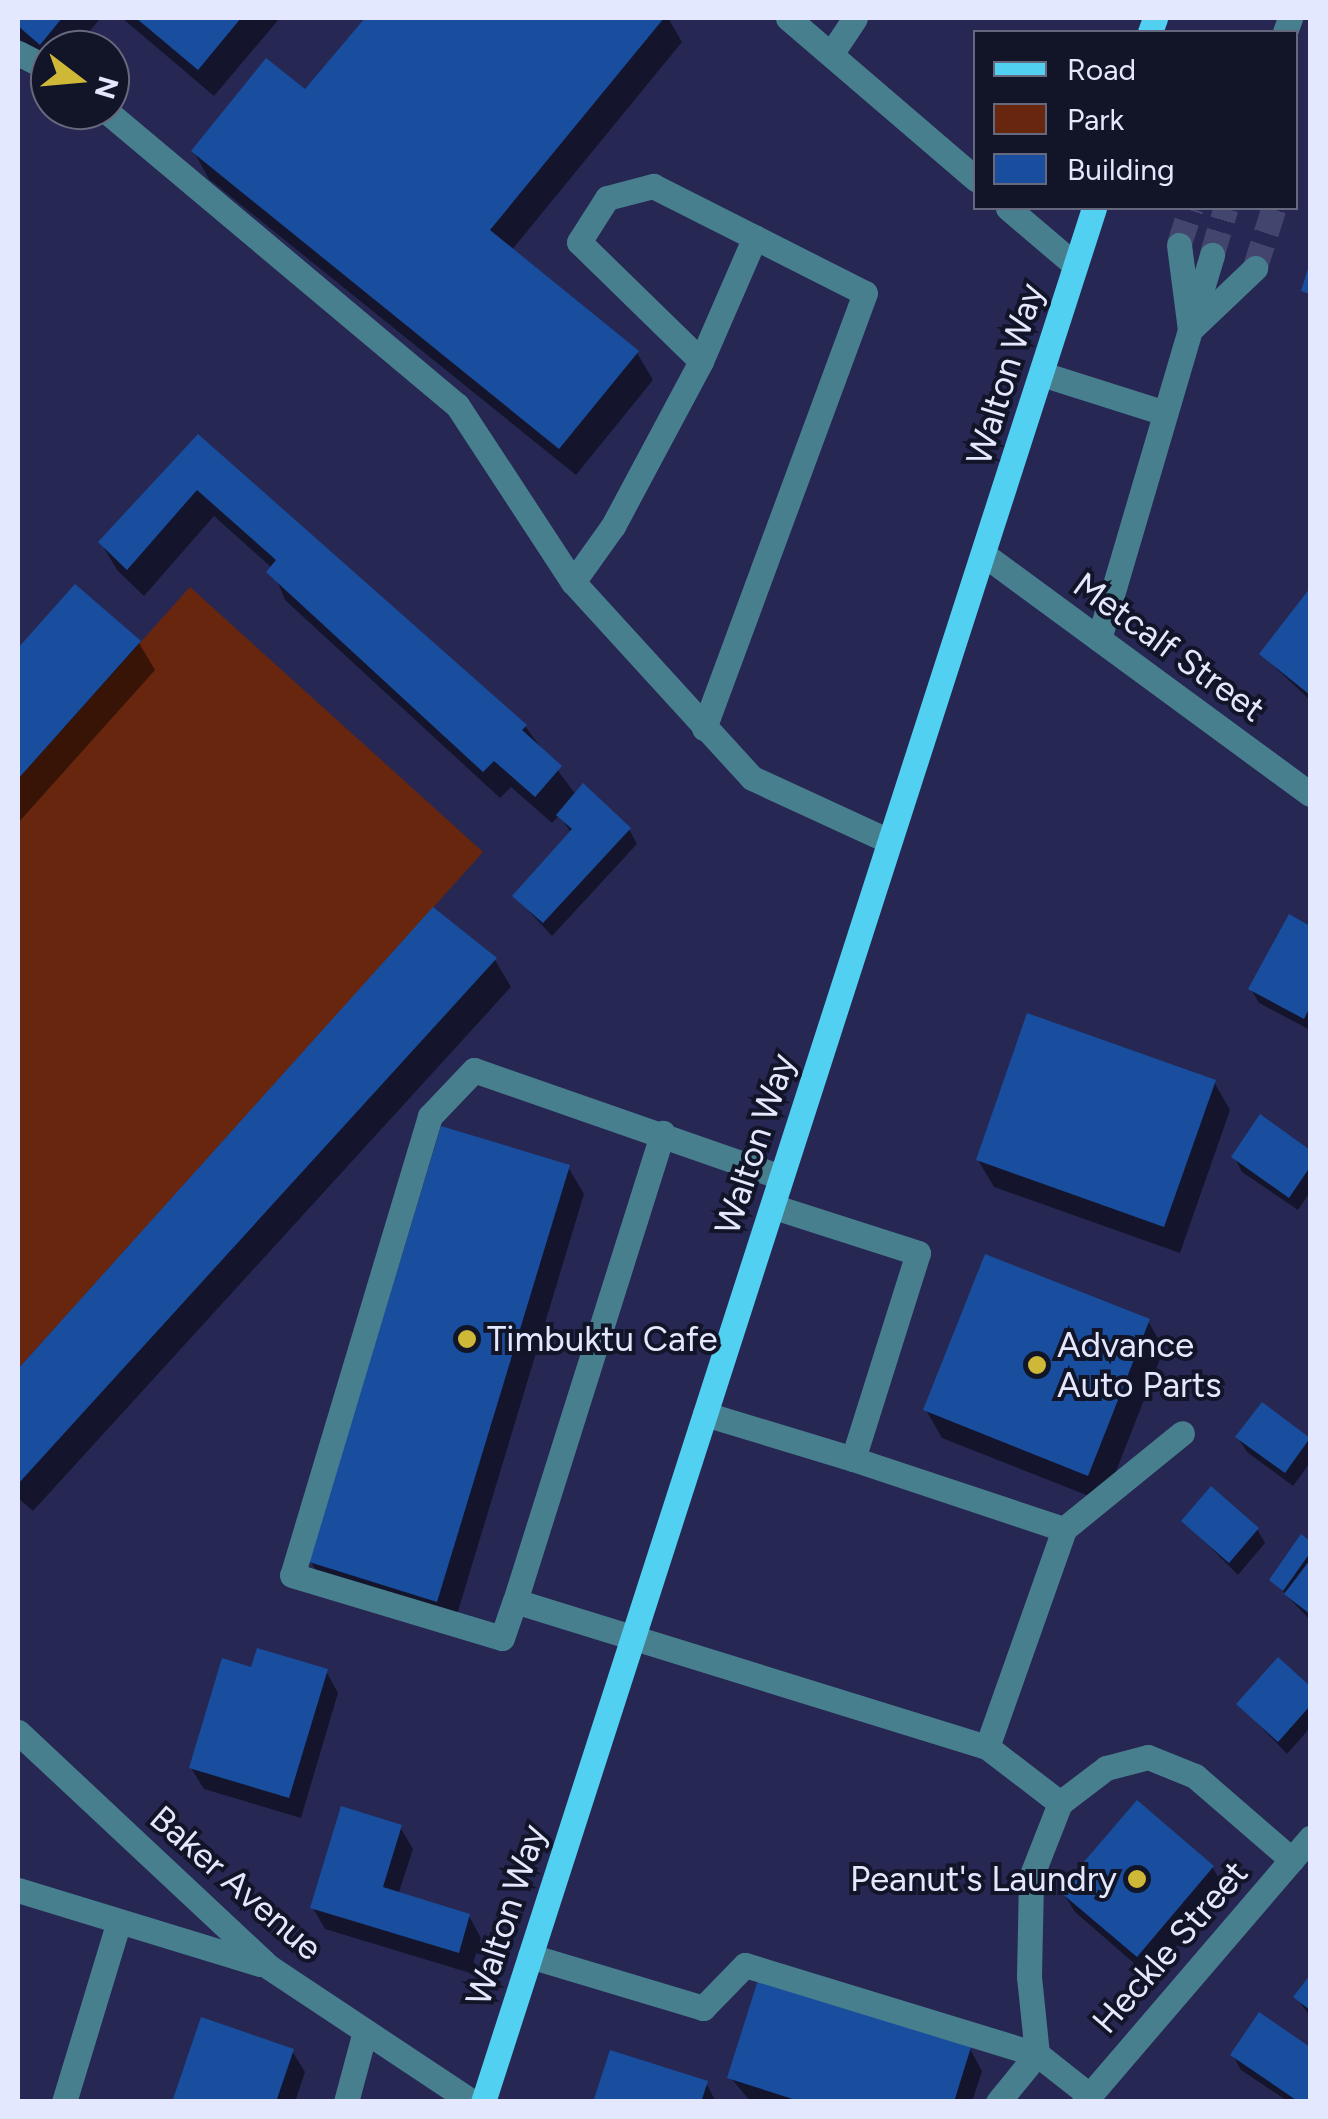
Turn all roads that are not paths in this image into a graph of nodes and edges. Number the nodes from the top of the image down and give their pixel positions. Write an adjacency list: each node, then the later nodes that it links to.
1 (788, 18): 3 (street)
2 (855, 18): 3 (street)
3 (830, 54): 5 (street)
4 (128, 130): 18 (street)
5 (973, 176)
6 (1010, 210): 11 (street)
7 (1093, 210): 11 (main road, Walton Way)
8 (755, 237): 14 (street); 14 (street); 20 (street)
9 (1179, 245): 13 (street)
10 (1212, 255): 13 (street)
11 (1075, 265): 15 (main road, Walton Way)
12 (1255, 268): 13 (street)
13 (1190, 330): 16 (street)
14 (702, 361): 18 (street)
15 (1042, 374): 16 (street); 17 (main road, Walton Way)
16 (1165, 414): 19 (street)
17 (986, 556): 19 (street, Metcalf Street); 22 (main road, Walton Way)
18 (573, 582): 20 (street)
19 (1099, 639): 21 (street, Metcalf Street)
20 (704, 728): 22 (street)
21 (1310, 794)
22 (889, 842): 24 (main road, Walton Way)
23 (663, 1133): 24 (street); 30 (street); 30 (street)
24 (781, 1177): 25 (main road, Walton Way)
25 (772, 1206): 26 (main road, Walton Way); 28 (street)
26 (704, 1414): 28 (street); 31 (main road, Walton Way)
27 (1182, 1432): 29 (street)
28 (853, 1458): 29 (street)
29 (1064, 1528): 33 (street)
30 (515, 1601): 31 (street)
31 (632, 1638): 33 (street); 39 (main road, Walton Way)
32 (18, 1732): 40 (street, Baker Avenue)
33 (988, 1747): 34 (street)
34 (1060, 1802): 36 (street); 42 (street)
35 (1310, 1838): 36 (street, Heckle Street)
36 (1292, 1860): 43 (street, Heckle Street)
37 (18, 1890): 38 (street)
38 (119, 1921): 40 (street); 44 (street)
39 (530, 1956): 42 (street); 47 (main road, Walton Way)
40 (269, 1967): 41 (street, Baker Avenue)
41 (365, 2030): 45 (street); 46 (street, Baker Avenue)
42 (1037, 2054): 43 (street); 48 (street)
43 (1086, 2098)
44 (64, 2102)
45 (346, 2102)
46 (472, 2102)
47 (483, 2102)
48 (998, 2102)

